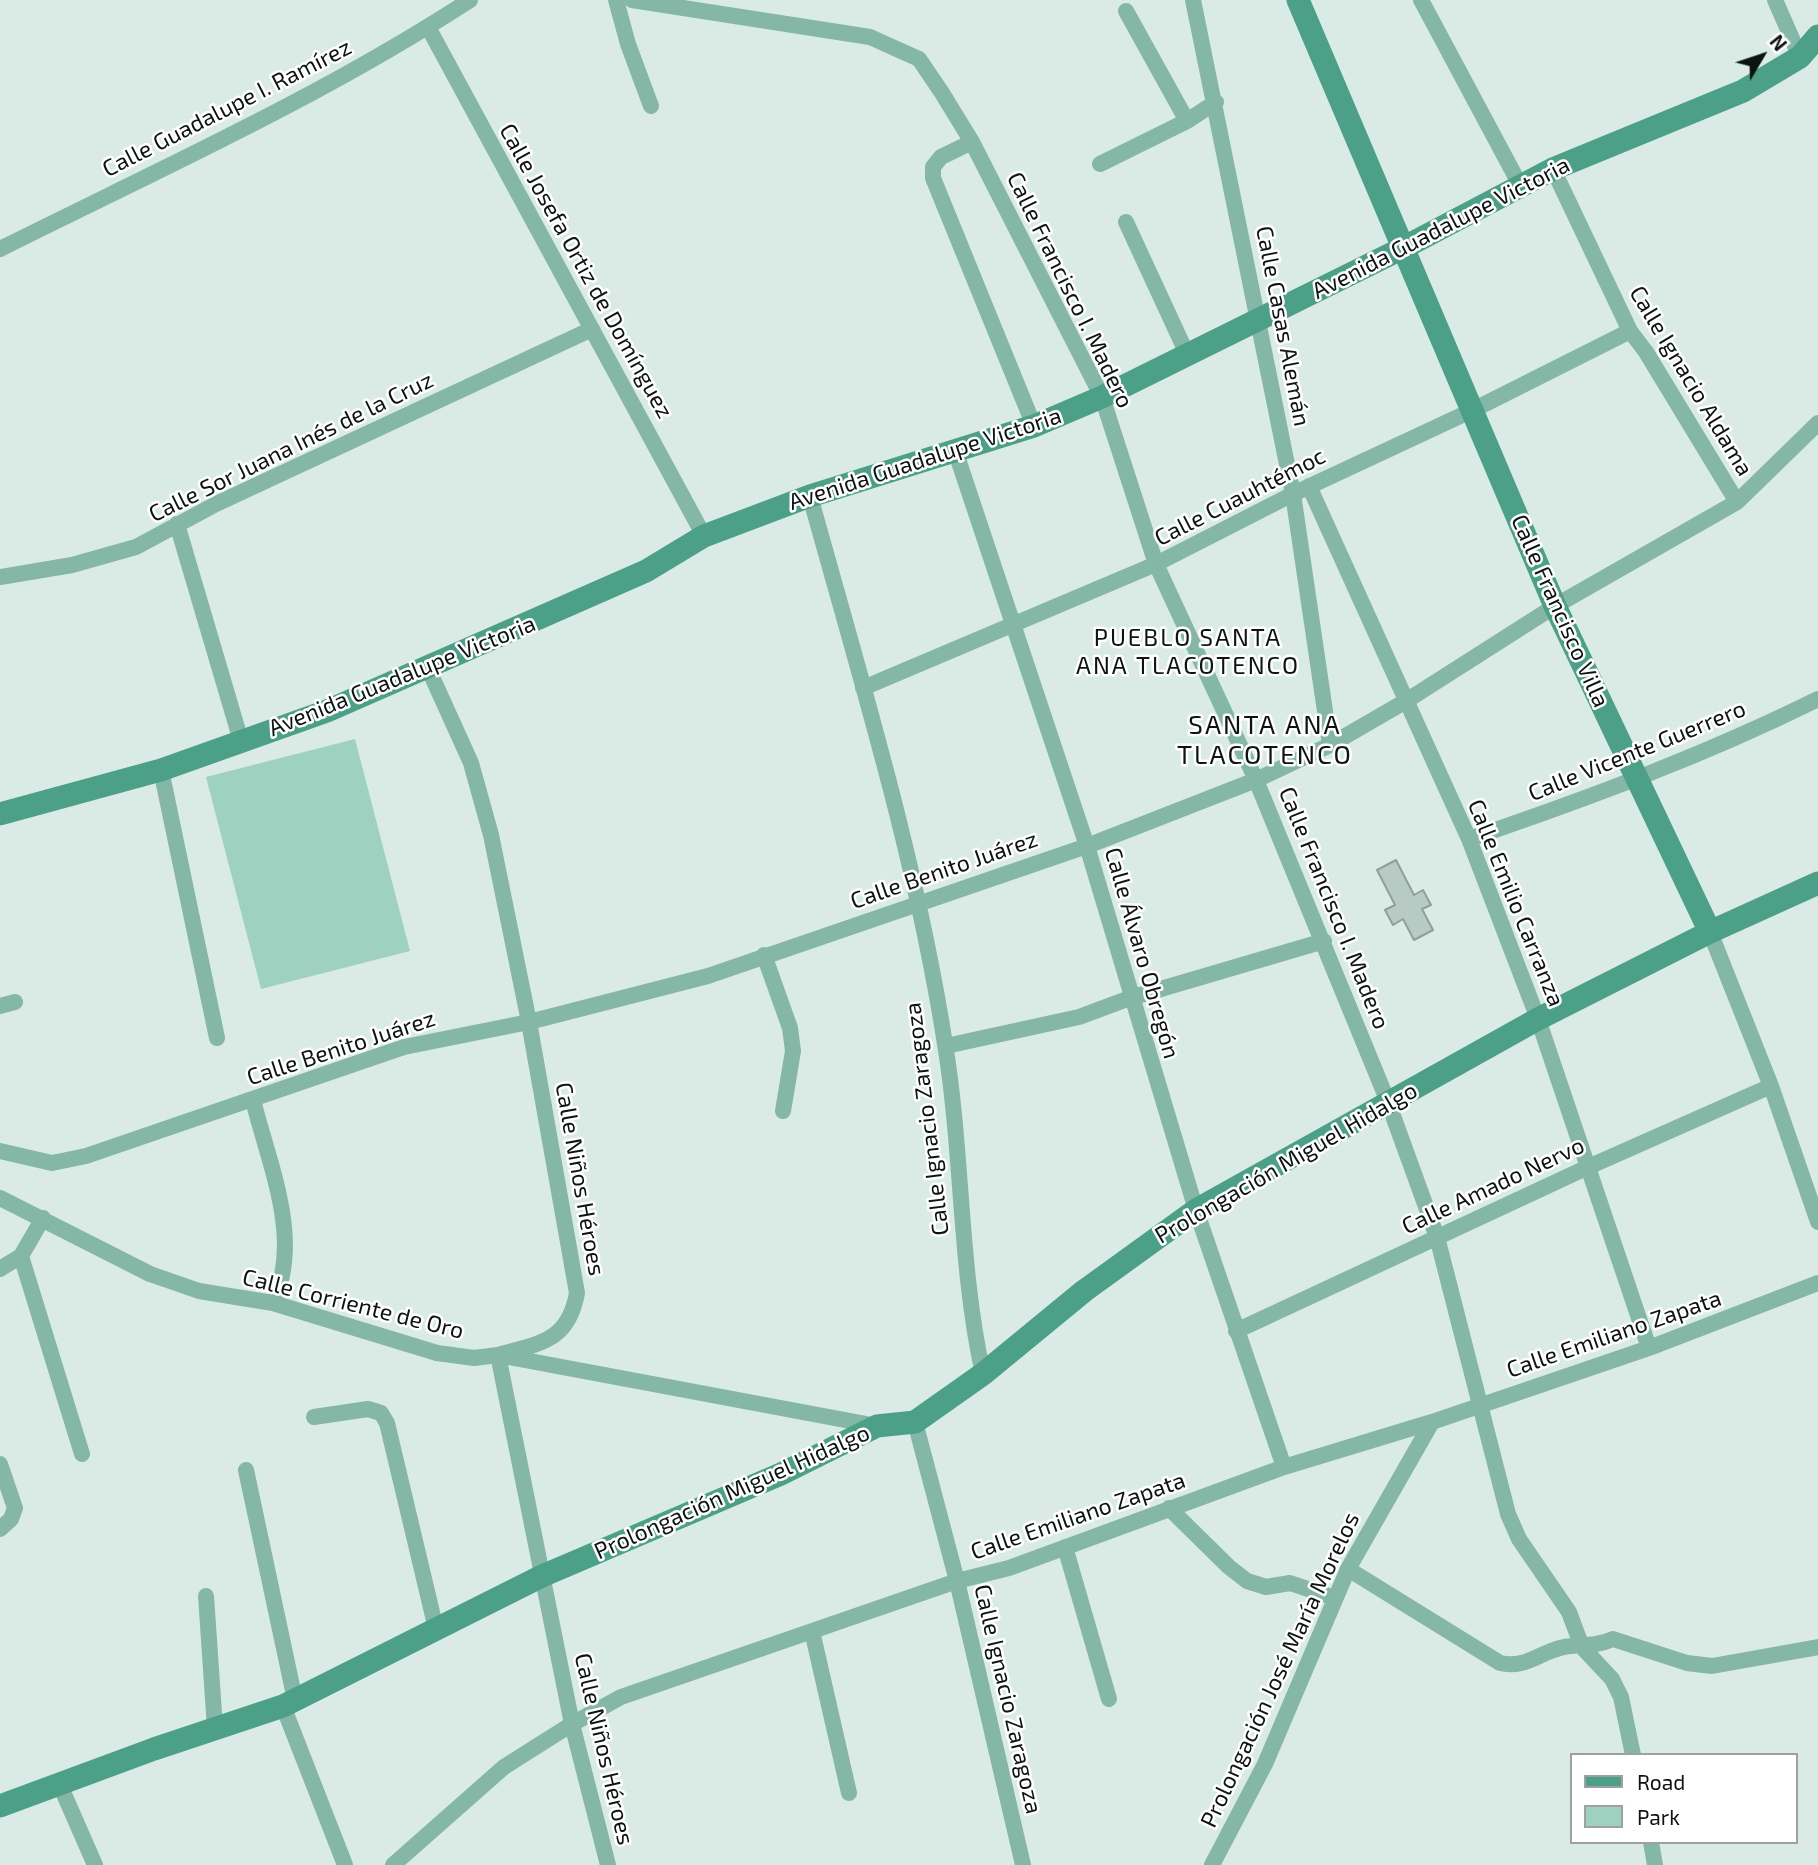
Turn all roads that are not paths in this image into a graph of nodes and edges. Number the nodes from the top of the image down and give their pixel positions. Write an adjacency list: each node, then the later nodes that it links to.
1 (470, 0): 9 (street, Calle Guadalupe I. Ramírez)
2 (616, 0): 13 (street)
3 (632, 0): 15 (street, Calle Francisco I. Madero)
4 (1193, 0): 12 (street, Calle Casas Alemán)
5 (1298, 0): 20 (street, Calle Francisco Villa)
6 (1421, 0): 18 (street)
7 (1775, 0): 11 (street)
8 (1126, 11): 14 (street)
9 (428, 27): 21 (street, Calle Guadalupe I. Ramírez); 23 (street, Calle Josefa Ortiz de Domínguez)
10 (1818, 36): 11 (street, Avenida Guadalupe Victoria)
11 (1801, 57): 17 (street, Avenida Guadalupe Victoria)
12 (1216, 102): 14 (street); 22 (street, Calle Casas Alemán)
13 (651, 106)
14 (1187, 121): 16 (street)
15 (972, 142): 26 (street, Calle Francisco I. Madero); 29 (street)
16 (1101, 164)
17 (1553, 169): 18 (street, Avenida Guadalupe Victoria); 24 (street, Calle Ignacio Aldama)
18 (1520, 185): 20 (street, Avenida Guadalupe Victoria)
19 (1126, 222): 25 (street)
20 (1404, 248): 22 (street, Avenida Guadalupe Victoria); 27 (street, Calle Francisco Villa)
21 (0, 249)
22 (1258, 319): 25 (street, Avenida Guadalupe Victoria); 32 (street, Calle Casas Alemán)
23 (592, 329): 35 (street, Calle Sor Juana Inés de la Cruz); 36 (street, Calle Josefa Ortiz de Domínguez)
24 (1630, 331): 27 (street, Calle Cuauhtémoc); 34 (street, Calle Ignacio Aldama)
25 (1187, 355): 26 (street, Avenida Guadalupe Victoria)
26 (1102, 397): 29 (street, Avenida Guadalupe Victoria); 37 (street, Calle Francisco I. Madero)
27 (1473, 410): 31 (street, Calle Cuauhtémoc); 39 (street, Calle Francisco Villa)
28 (1818, 423): 34 (street, Calle Benito Juárez)
29 (1034, 426): 30 (street, Avenida Guadalupe Victoria)
30 (956, 453): 33 (street, Avenida Guadalupe Victoria); 40 (street, Calle Álvaro Obregón)
31 (1310, 486): 32 (street, Calle Cuauhtémoc); 44 (street, Calle Emilio Carranza)
32 (1293, 494): 37 (street, Calle Cuauhtémoc); 46 (street, Calle Casas Alemán)
33 (810, 496): 36 (street, Avenida Guadalupe Victoria); 42 (street, Calle Ignacio Zaragoza)
34 (1737, 502): 39 (street, Calle Benito Juárez)
35 (177, 524): 38 (street, Calle Sor Juana Inés de la Cruz); 45 (street)
36 (704, 536): 41 (street, Avenida Guadalupe Victoria)
37 (1156, 564): 40 (street, Calle Cuauhtémoc); 48 (street, Calle Francisco I. Madero)
38 (0, 577)
39 (1555, 606): 44 (street, Calle Benito Juárez); 49 (street, Calle Francisco Villa)
40 (1013, 626): 42 (street, Calle Cuauhtémoc); 52 (street, Calle Álvaro Obregón)
41 (428, 668): 45 (street, Avenida Guadalupe Victoria); 60 (street, Calle Niños Héroes)
42 (863, 688): 54 (street, Calle Ignacio Zaragoza)
43 (1818, 699): 49 (street, Calle Vicente Guerrero)
44 (1406, 701): 46 (street, Calle Benito Juárez); 51 (street, Calle Emilio Carranza)
45 (241, 741): 47 (street, Avenida Guadalupe Victoria)
46 (1330, 745): 48 (street, Calle Benito Juárez)
47 (161, 770): 50 (street, Avenida Guadalupe Victoria); 61 (street)
48 (1256, 780): 52 (street, Calle Benito Juárez); 56 (street, Calle Francisco I. Madero)
49 (1637, 780): 51 (street, Calle Vicente Guerrero); 55 (street, Calle Francisco Villa)
50 (0, 814)
51 (1469, 839): 59 (street, Calle Emilio Carranza)
52 (1087, 846): 54 (street, Calle Benito Juárez); 58 (street, Calle Álvaro Obregón)
53 (1818, 883): 55 (street, Prolongación Miguel Hidalgo)
54 (919, 902): 57 (street, Calle Benito Juárez); 62 (street, Calle Ignacio Zaragoza)
55 (1710, 932): 59 (street, Prolongación Miguel Hidalgo); 63 (street, Calle Francisco Villa)
56 (1324, 941): 58 (street); 65 (street, Calle Francisco I. Madero)
57 (764, 955): 60 (street, Calle Benito Juárez); 66 (street)
58 (1130, 998): 62 (street); 70 (street, Calle Álvaro Obregón)
59 (1538, 1019): 65 (street, Prolongación Miguel Hidalgo); 68 (street, Calle Emilio Carranza)
60 (529, 1021): 64 (street, Calle Benito Juárez); 80 (street, Calle Niños Héroes)
61 (217, 1038)
62 (946, 1046): 81 (street, Calle Ignacio Zaragoza)
63 (1771, 1086): 68 (street, Calle Amado Nervo); 72 (street, Calle Francisco Villa)
64 (253, 1100): 67 (street, Calle Benito Juárez); 77 (street)
65 (1388, 1102): 70 (street, Prolongación Miguel Hidalgo); 73 (street, Calle Francisco I. Madero)
66 (783, 1111)
67 (0, 1151)
68 (1586, 1168): 73 (street, Calle Amado Nervo); 79 (street, Calle Emilio Carranza)
69 (0, 1198): 71 (street, Calle Corriente de Oro)
70 (1196, 1210): 78 (street, Calle Álvaro Obregón); 81 (street, Prolongación Miguel Hidalgo)
71 (43, 1218): 74 (street); 77 (street, Calle Corriente de Oro)
72 (1818, 1222)
73 (1437, 1237): 78 (street, Calle Amado Nervo); 82 (street, Calle Francisco I. Madero)
74 (21, 1256): 75 (street); 87 (street)
75 (0, 1269)
76 (1818, 1283): 79 (street, Calle Emiliano Zapata)
77 (273, 1303): 80 (street, Calle Corriente de Oro)
78 (1236, 1331): 89 (street, Calle Álvaro Obregón)
79 (1648, 1348): 82 (street, Calle Emiliano Zapata)
80 (498, 1355): 86 (street, Calle Corriente de Oro); 95 (street, Calle Niños Héroes)
81 (983, 1374): 84 (street, Prolongación Miguel Hidalgo)
82 (1480, 1405): 85 (street, Calle Emiliano Zapata); 101 (street, Calle Francisco I. Madero)
83 (314, 1417): 99 (street)
84 (915, 1422): 86 (street, Prolongación Miguel Hidalgo); 96 (street, Calle Ignacio Zaragoza)
85 (1432, 1422): 89 (street, Calle Emiliano Zapata); 94 (street, Prolongación José María Morelos)
86 (877, 1426): 95 (street, Prolongación Miguel Hidalgo)
87 (82, 1454)
88 (0, 1464): 92 (street)
89 (1284, 1467): 91 (street, Calle Emiliano Zapata)
90 (246, 1470): 104 (street)
91 (1169, 1508): 93 (street, Calle Emiliano Zapata); 98 (street)
92 (0, 1529)
93 (1065, 1547): 96 (street, Calle Emiliano Zapata); 103 (street)
94 (1348, 1569): 98 (street, Prolongación José María Morelos); 101 (street)
95 (542, 1576): 99 (street, Prolongación Miguel Hidalgo); 105 (street, Calle Niños Héroes)
96 (957, 1581): 100 (street, Calle Emiliano Zapata); 116 (street, Calle Ignacio Zaragoza)
97 (206, 1596): 106 (street)
98 (1335, 1598): 117 (street, Prolongación José María Morelos)
99 (436, 1629): 104 (street, Prolongación Miguel Hidalgo)
100 (812, 1631): 105 (street, Calle Emiliano Zapata); 109 (street)
101 (1583, 1647): 102 (street); 107 (street, Calle Francisco I. Madero)
102 (1818, 1647)
103 (1109, 1699)
104 (289, 1703): 106 (street, Prolongación Miguel Hidalgo); 113 (street)
105 (572, 1724): 114 (street, Calle Emiliano Zapata); 115 (street, Calle Niños Héroes)
106 (215, 1728): 108 (street, Prolongación Miguel Hidalgo)
107 (1633, 1753)
108 (60, 1785): 110 (street, Prolongación Miguel Hidalgo); 112 (street)
109 (849, 1793)
110 (0, 1806)
111 (1651, 1844): 118 (street)
112 (95, 1865)
113 (345, 1865)
114 (393, 1865)
115 (608, 1865)
116 (1023, 1865)
117 (1212, 1865)
118 (1656, 1865)

